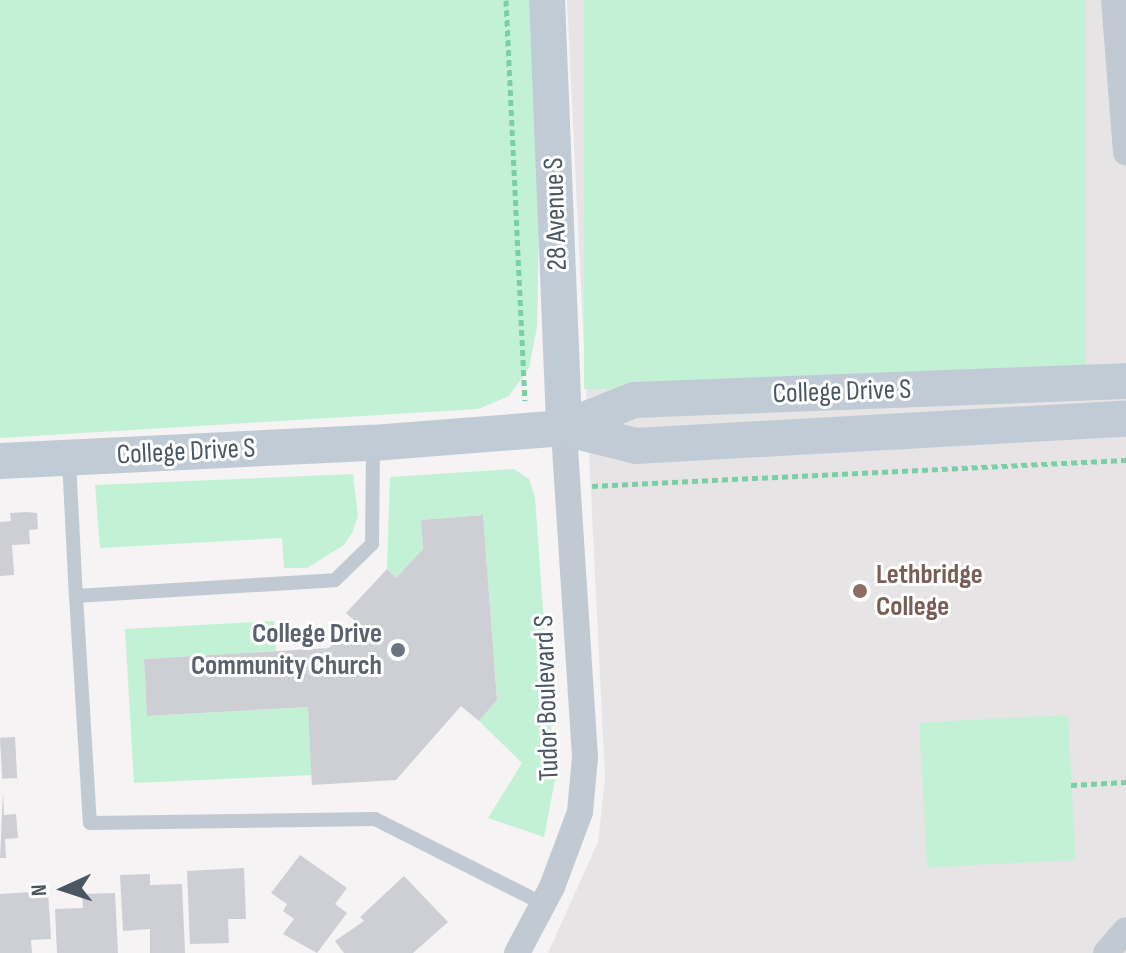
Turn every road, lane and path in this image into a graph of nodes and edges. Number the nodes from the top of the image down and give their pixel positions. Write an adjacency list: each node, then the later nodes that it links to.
1 (506, 0): 8 (path)
2 (547, 0): 7 (street, 28 Avenue S)
3 (1114, 0): 4 (street)
4 (1126, 153)
5 (1126, 381): 7 (street, College Drive S)
6 (1126, 419): 7 (street, College Drive S)
7 (564, 428): 8 (street, College Drive S); 13 (street, Tudor Boulevard S)
8 (525, 431): 9 (street, College Drive S)
9 (373, 443): 10 (street, College Drive S); 14 (lane)
10 (69, 458): 12 (street, College Drive S); 14 (lane)
11 (1126, 460): 13 (path)
12 (0, 461)
13 (567, 486): 17 (street, Tudor Boulevard S)
14 (76, 596): 17 (lane)
15 (1126, 782): 16 (path)
16 (1071, 785)
17 (543, 904): 19 (street, Tudor Boulevard S)
18 (1126, 930): 20 (street)
19 (517, 953)
20 (1106, 953)

